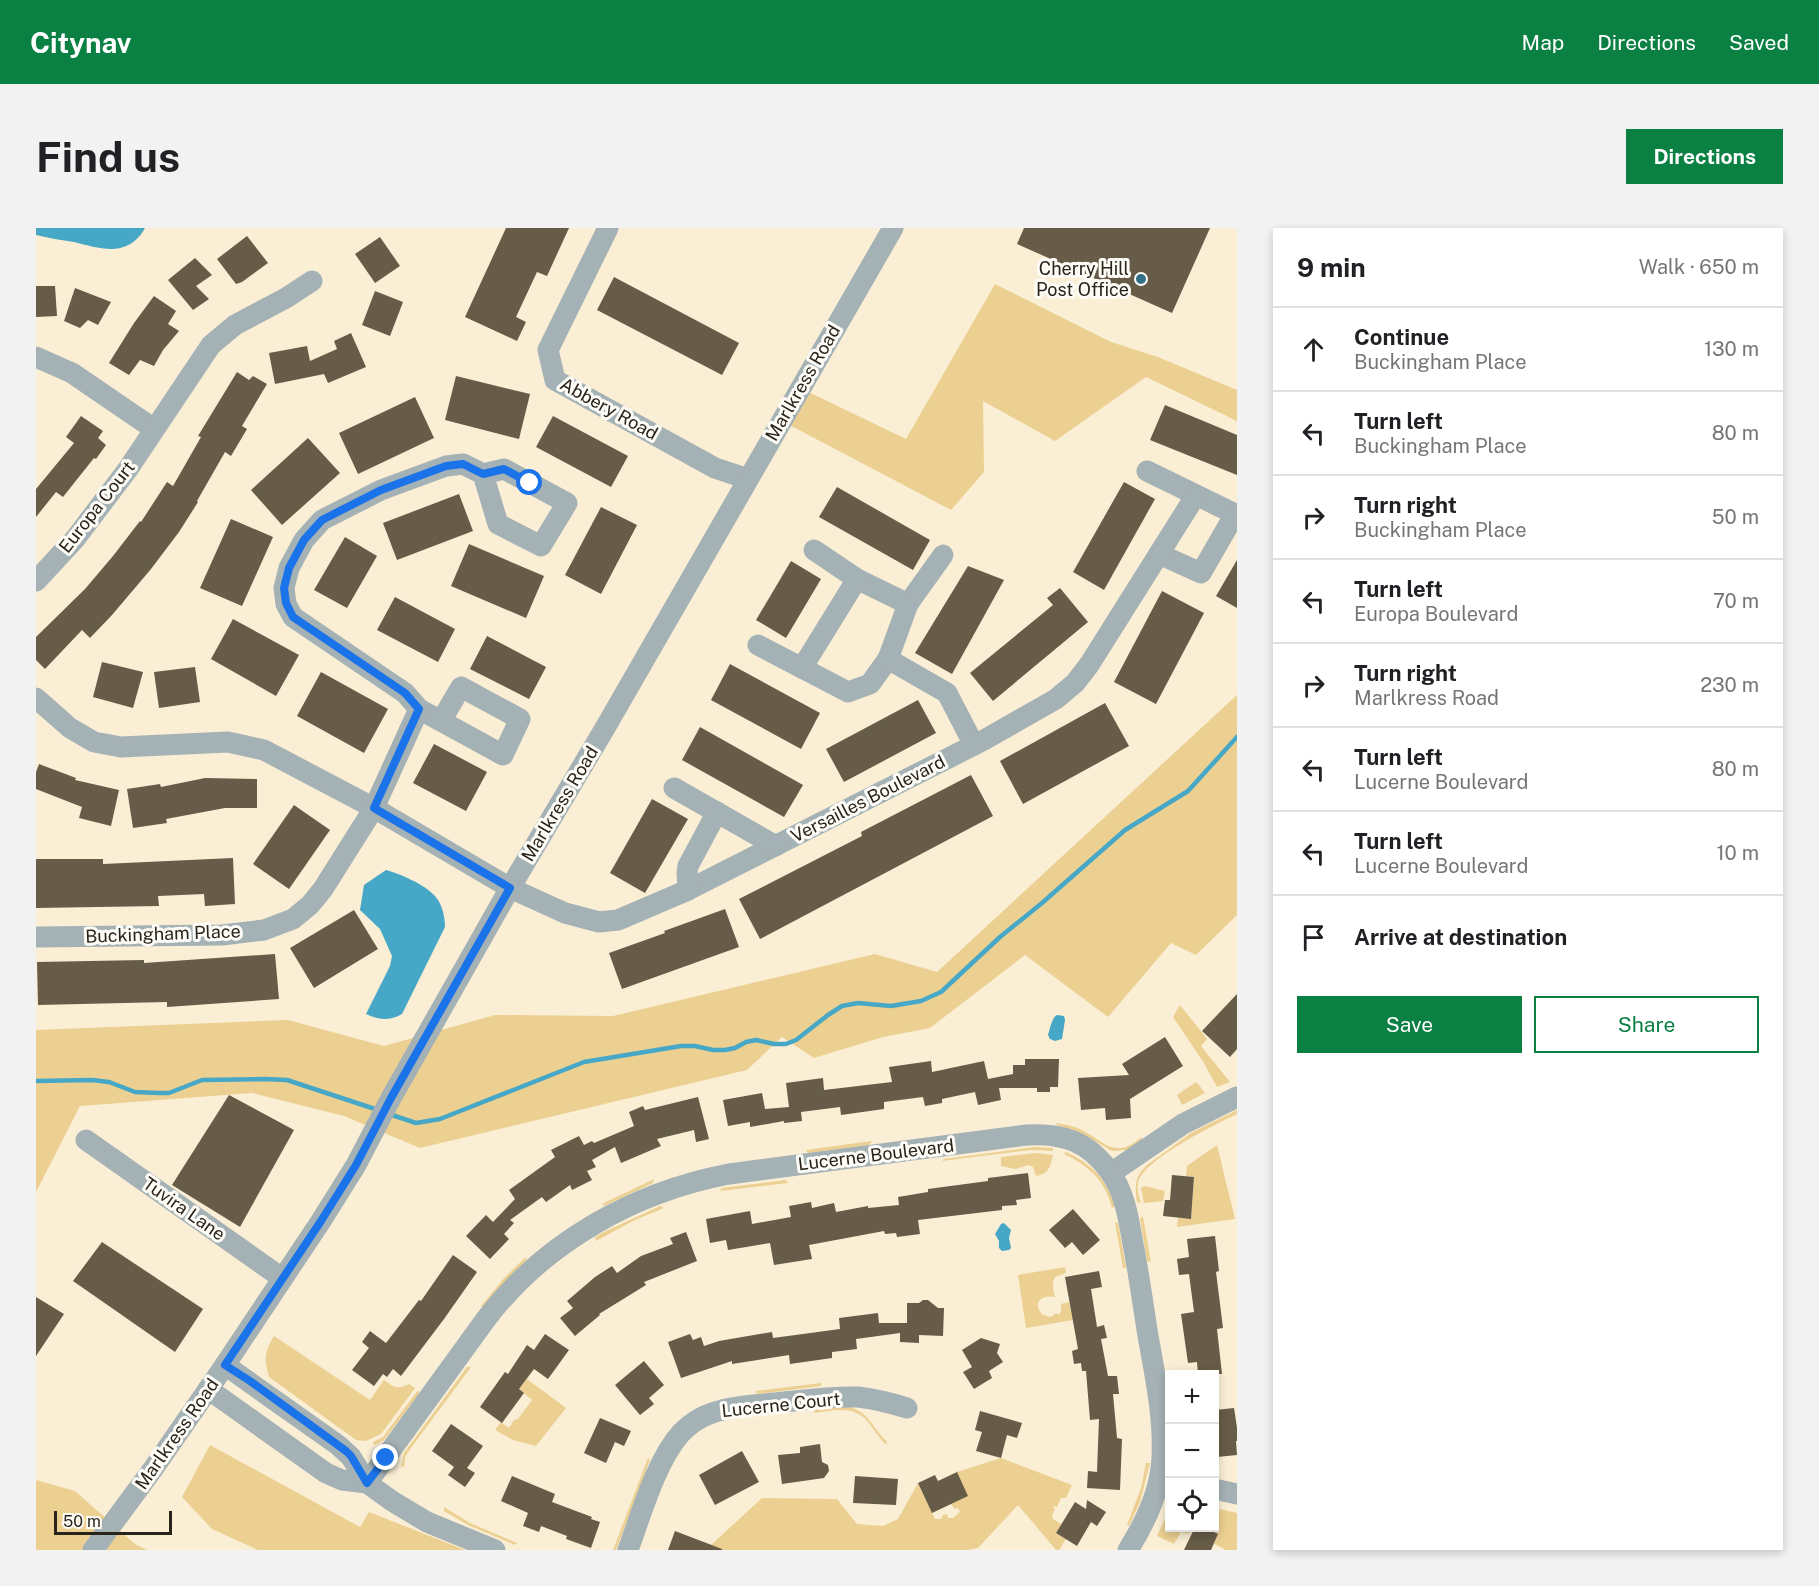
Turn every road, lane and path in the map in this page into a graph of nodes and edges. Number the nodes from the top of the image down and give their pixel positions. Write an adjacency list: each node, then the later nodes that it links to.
1 (608, 228): 8 (street, Abbery Road)
2 (893, 228): 8 (street, Marlkress Road)
3 (312, 281): 5 (street, Europa Court)
4 (36, 357): 5 (street)
5 (154, 429): 15 (street, Europa Court)
6 (1147, 471): 9 (street)
7 (483, 474): 21 (street)
8 (748, 479): 28 (street, Marlkress Road)
9 (1196, 495): 10 (street); 12 (street, Versailles Boulevard)
10 (1236, 514): 12 (street)
11 (814, 550): 14 (street)
12 (1159, 554): 23 (street, Versailles Boulevard)
13 (943, 555): 16 (street)
14 (857, 579): 16 (street); 19 (street)
15 (36, 581)
16 (908, 604): 18 (street)
17 (758, 645): 19 (street)
18 (888, 659): 19 (street); 23 (street)
19 (802, 668)
20 (36, 698): 25 (street, Versailles Boulevard)
21 (419, 709): 22 (street); 25 (street, Buckingham Place)
22 (441, 721)
23 (974, 745): 27 (street, Versailles Boulevard)
24 (674, 788): 26 (street)
25 (374, 808): 28 (street, Versailles Boulevard); 30 (street, Buckingham Place)
26 (717, 812): 27 (street); 29 (street)
27 (776, 846): 29 (street, Versailles Boulevard)
28 (510, 888): 29 (street, Versailles Boulevard); 34 (street, Marlkress Road)
29 (688, 890)
30 (36, 937)
31 (1237, 1097): 33 (street)
32 (86, 1140): 34 (street, Tuvira Lane)
33 (1111, 1173): 38 (street, Lucerne Boulevard); 39 (street, Lucerne Boulevard)
34 (282, 1278): 35 (street, Marlkress Road)
35 (225, 1365): 36 (street, Marlkress Road); 39 (street)
36 (208, 1389): 39 (street); 42 (street, Marlkress Road)
37 (907, 1408): 44 (street, Lucerne Court)
38 (1164, 1481): 45 (street, Lucerne Boulevard)
39 (367, 1483): 43 (street)
40 (1219, 1490): 41 (street)
41 (1237, 1494)
42 (93, 1550)
43 (495, 1550)
44 (628, 1550)
45 (1128, 1550)

